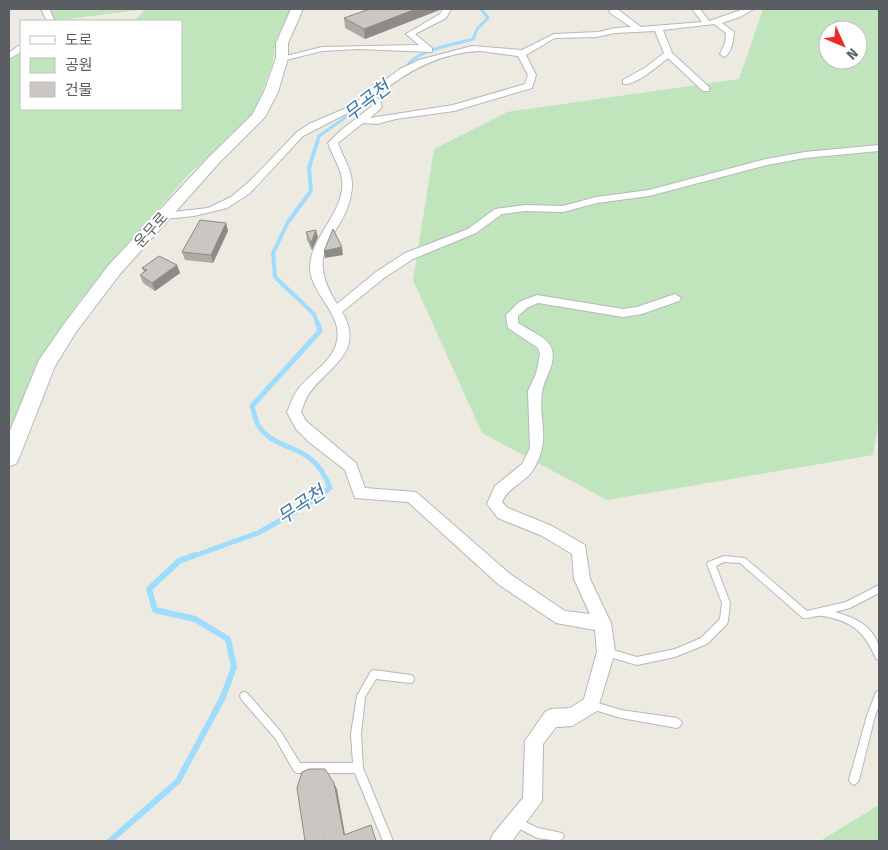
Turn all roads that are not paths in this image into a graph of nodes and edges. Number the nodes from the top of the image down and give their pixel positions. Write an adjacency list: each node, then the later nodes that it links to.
1 (298, 9): 16 (street, 운무로)
2 (447, 9): 9 (street)
3 (613, 9): 8 (street)
4 (696, 9): 6 (street)
5 (750, 9): 6 (street)
6 (711, 22): 7 (street); 13 (street)
7 (658, 29): 8 (street); 12 (street)
8 (641, 30): 11 (street)
9 (424, 48): 14 (street); 16 (street)
10 (20, 49): 15 (street)
11 (521, 53): 14 (street); 20 (street)
12 (668, 54): 17 (street); 18 (street)
13 (724, 54)
14 (441, 56): 19 (street)
15 (9, 58)
16 (282, 58): 22 (street, 운무로)
17 (626, 82)
18 (706, 89)
19 (372, 98): 20 (street); 22 (street)
20 (363, 120): 24 (street)
21 (879, 148): 24 (street)
22 (164, 216): 25 (street, 운무로)
23 (675, 298): 28 (street)
24 (337, 310): 28 (street)
25 (9, 458)
26 (879, 588): 27 (lane)
27 (819, 612): 29 (lane); 30 (lane)
28 (603, 622): 29 (street)
29 (606, 652): 34 (street)
30 (879, 656)
31 (410, 679): 36 (lane)
32 (879, 695): 37 (lane)
33 (244, 696): 36 (lane)
34 (591, 704): 35 (lane); 38 (street)
35 (677, 723)
36 (358, 768): 40 (lane)
37 (854, 780)
38 (516, 822): 39 (lane); 41 (street)
39 (559, 836)
40 (388, 841)
41 (500, 841)

